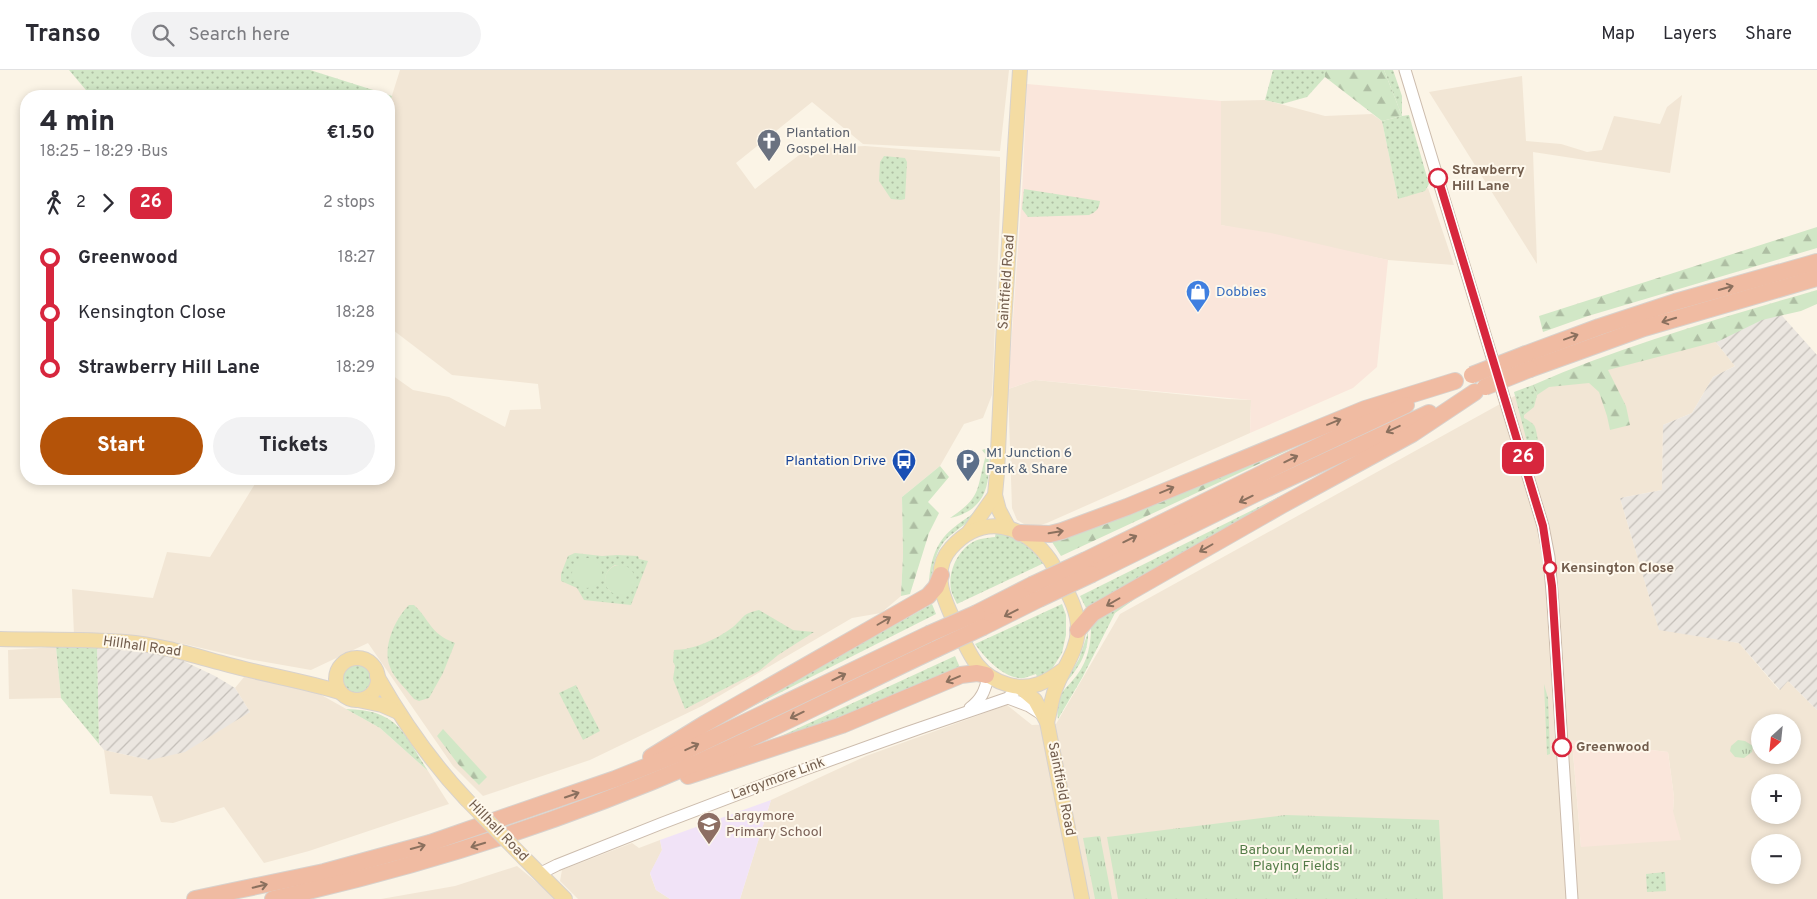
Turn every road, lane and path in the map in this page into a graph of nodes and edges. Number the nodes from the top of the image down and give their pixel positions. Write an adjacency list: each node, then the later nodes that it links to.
1 (1020, 70): 8 (main road, Saintfield Road)
2 (1405, 70): 33 (street)
3 (1817, 262): 5 (highway, one-way to 3)
4 (1817, 278): 5 (highway, one-way to 5)
5 (1528, 361): 6 (highway, bridge); 7 (highway, bridge)
6 (1455, 381): 9 (highway, one-way to 6); 11 (highway, one-way to 6)
7 (1480, 389): 11 (highway, one-way to 11); 13 (highway, one-way to 13)
8 (994, 495): 9 (main road, Saintfield Road); 10 (main road)
9 (1014, 530): 10 (main road); 13 (main road)
10 (969, 532): 12 (main road)
11 (1089, 567): 27 (highway, bridge)
12 (940, 575): 18 (main road); 27 (highway, one-way to 12)
13 (1078, 630): 16 (main road)
14 (0, 639): 19 (main road, Hillhall Road)
15 (340, 666): 17 (main road); 19 (main road); 21 (main road)
16 (1064, 669): 20 (main road); 26 (main road)
17 (378, 676): 23 (main road); 24 (main road, Hillhall Road)
18 (987, 676): 20 (main road); 25 (street, Largymore Link); 27 (highway, one-way to 27)
19 (310, 683): 21 (main road, Hillhall Road)
20 (1020, 688): 22 (street, Largymore Link); 26 (main road, Saintfield Road)
21 (340, 692): 23 (main road)
22 (1008, 698): 25 (street, Largymore Link); 26 (street)
23 (358, 700): 24 (main road)
24 (398, 712): 28 (main road, Hillhall Road, bridge)
25 (964, 713): 28 (street, Largymore Link)
26 (1046, 719): 32 (main road, Saintfield Road)
27 (619, 786): 29 (highway, one-way to 27); 30 (highway, one-way to 30)
28 (539, 874): 31 (main road, Hillhall Road)
29 (195, 899)
30 (273, 899)
31 (565, 899)
32 (1082, 899)
33 (1572, 899)

